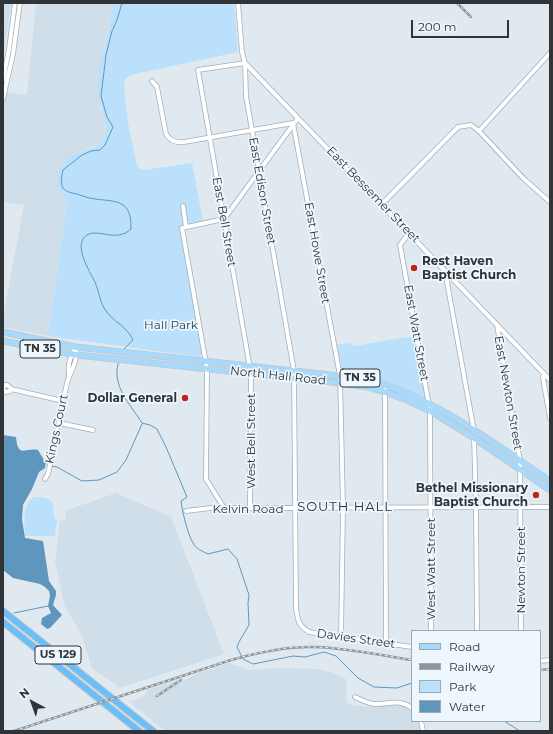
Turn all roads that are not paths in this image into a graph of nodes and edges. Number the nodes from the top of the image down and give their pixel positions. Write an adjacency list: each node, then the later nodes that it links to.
1 (15, 3): 6 (street)
2 (20, 3): 8 (street)
3 (238, 3): 5 (street, East Edison Street)
4 (550, 53): 13 (street)
5 (245, 63): 10 (street, East Bessemer Street); 12 (street, East Edison Street); 14 (street, East Bell Street)
6 (3, 80)
7 (152, 81): 14 (street)
8 (4, 93): 9 (street)
9 (3, 99)
10 (298, 118): 11 (street); 17 (street, East Bessemer Street)
11 (293, 122): 12 (street); 15 (street); 34 (street, East Howe Street)
12 (251, 129): 14 (street); 15 (street, East Edison Street)
13 (479, 131): 16 (street); 17 (street)
14 (209, 136): 19 (street, East Bell Street)
15 (259, 171): 19 (street); 31 (street, East Edison Street)
16 (550, 202)
17 (382, 204): 21 (street, East Bessemer Street)
18 (183, 206): 20 (street)
19 (224, 219): 20 (street); 29 (street, East Bell Street)
20 (184, 227): 28 (street)
21 (409, 233): 22 (street, East Bessemer Street); 42 (street, East Watt Street)
22 (447, 274): 23 (street, East Bessemer Street); 47 (street)
23 (497, 324): 32 (street, East Bessemer Street); 49 (street, East Newton Street)
24 (3, 332): 26 (main road, North Hall Road / TN 35)
25 (3, 341): 27 (main road, North Hall Road / TN 35)
26 (76, 347): 27 (street, Kings Court); 28 (main road, North Hall Road / TN 35)
27 (74, 355): 30 (main road, North Hall Road / TN 35); 41 (street, Kings Court)
28 (205, 361): 29 (main road, North Hall Road / TN 35); 30 (street)
29 (250, 366): 31 (main road, North Hall Road / TN 35); 33 (street, East Bell Street)
30 (207, 369): 33 (main road, North Hall Road / TN 35); 57 (street)
31 (294, 371): 34 (main road, North Hall Road / TN 35); 35 (street, East Edison Street)
32 (544, 373): 36 (street, East Bessemer Street); 44 (street)
33 (251, 374): 35 (main road, North Hall Road / TN 35); 58 (street, West Bell Street)
34 (340, 376): 37 (street, East Howe Street); 38 (main road, North Hall Road / TN 35)
35 (295, 378): 37 (main road, North Hall Road / TN 35); 62 (street, East Edison Street)
36 (550, 380)
37 (340, 383): 40 (main road, North Hall Road / TN 35); 59 (street, East Howe Street)
38 (385, 384): 40 (street); 42 (main road, North Hall Road / TN 35)
39 (3, 388): 41 (street)
40 (385, 392): 43 (main road, North Hall Road / TN 35); 60 (street)
41 (64, 401): 45 (street, Kings Court)
42 (429, 403): 43 (street, East Watt Street); 47 (main road, North Hall Road / TN 35)
43 (430, 412): 48 (main road, North Hall Road / TN 35); 61 (street, West Watt Street)
44 (550, 418)
45 (59, 423): 46 (street); 51 (street, Kings Court)
46 (93, 430)
47 (474, 430): 48 (street); 49 (main road, North Hall Road / TN 35)
48 (474, 438): 50 (main road, North Hall Road / TN 35); 54 (street)
49 (520, 461): 50 (street, Newton Street); 52 (main road, North Hall Road / TN 35)
50 (520, 469): 53 (main road, North Hall Road / TN 35); 55 (street, Newton Street)
51 (45, 479)
52 (550, 481)
53 (550, 490)
54 (476, 507): 55 (street, Kelvin Road); 61 (street, Kelvin Road); 68 (street)
55 (521, 507): 56 (street, Kelvin Road); 69 (street, Newton Street)
56 (550, 507)
57 (224, 508): 58 (street, Kelvin Road); 63 (street, Kelvin Road)
58 (250, 508): 62 (street, Kelvin Road)
59 (343, 508): 60 (street, Kelvin Road); 62 (street, Kelvin Road); 70 (street, East Howe Street)
60 (386, 508): 61 (street, Kelvin Road); 71 (street)
61 (430, 508): 67 (street, West Watt Street)
62 (296, 509): 66 (street, East Edison Street)
63 (186, 511)
64 (3, 611): 76 (highway, US 129)
65 (3, 622): 75 (highway, US 129)
66 (301, 626): 70 (street, Davies Street)
67 (431, 630)
68 (476, 630)
69 (521, 630)
70 (341, 637): 71 (street, Davies Street)
71 (386, 643): 72 (street, Davies Street)
72 (411, 647)
73 (355, 697): 74 (street)
74 (411, 708)
75 (139, 731)
76 (153, 731)

